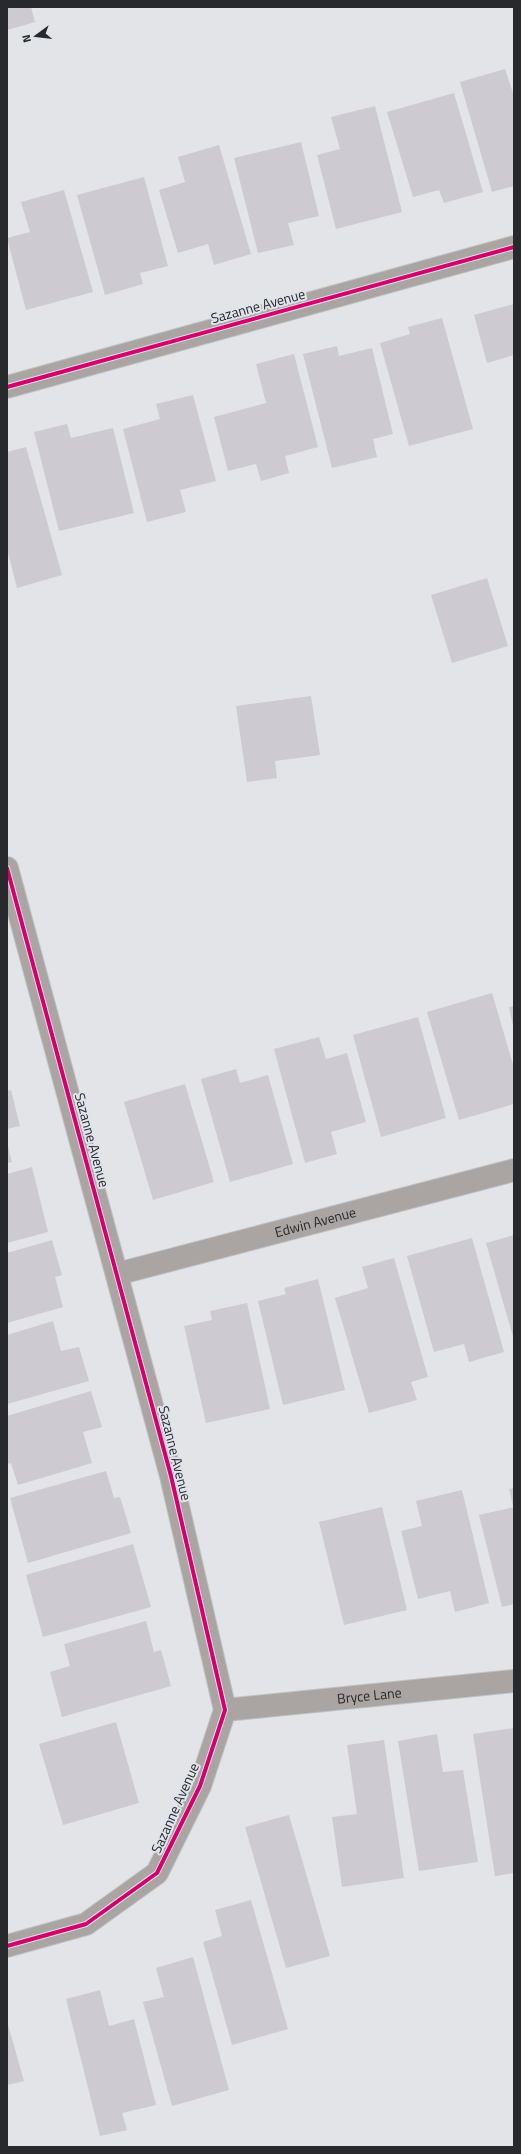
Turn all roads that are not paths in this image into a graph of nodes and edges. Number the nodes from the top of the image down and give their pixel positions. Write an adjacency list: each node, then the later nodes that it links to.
1 (514, 247): 2 (street, Sazanne Avenue)
2 (7, 387)
3 (7, 868): 5 (street, Sazanne Avenue)
4 (514, 1170): 5 (street, Edwin Avenue)
5 (117, 1274): 7 (street, Sazanne Avenue)
6 (514, 1680): 7 (street, Bryce Lane)
7 (225, 1710): 8 (street, Sazanne Avenue)
8 (7, 1946)

